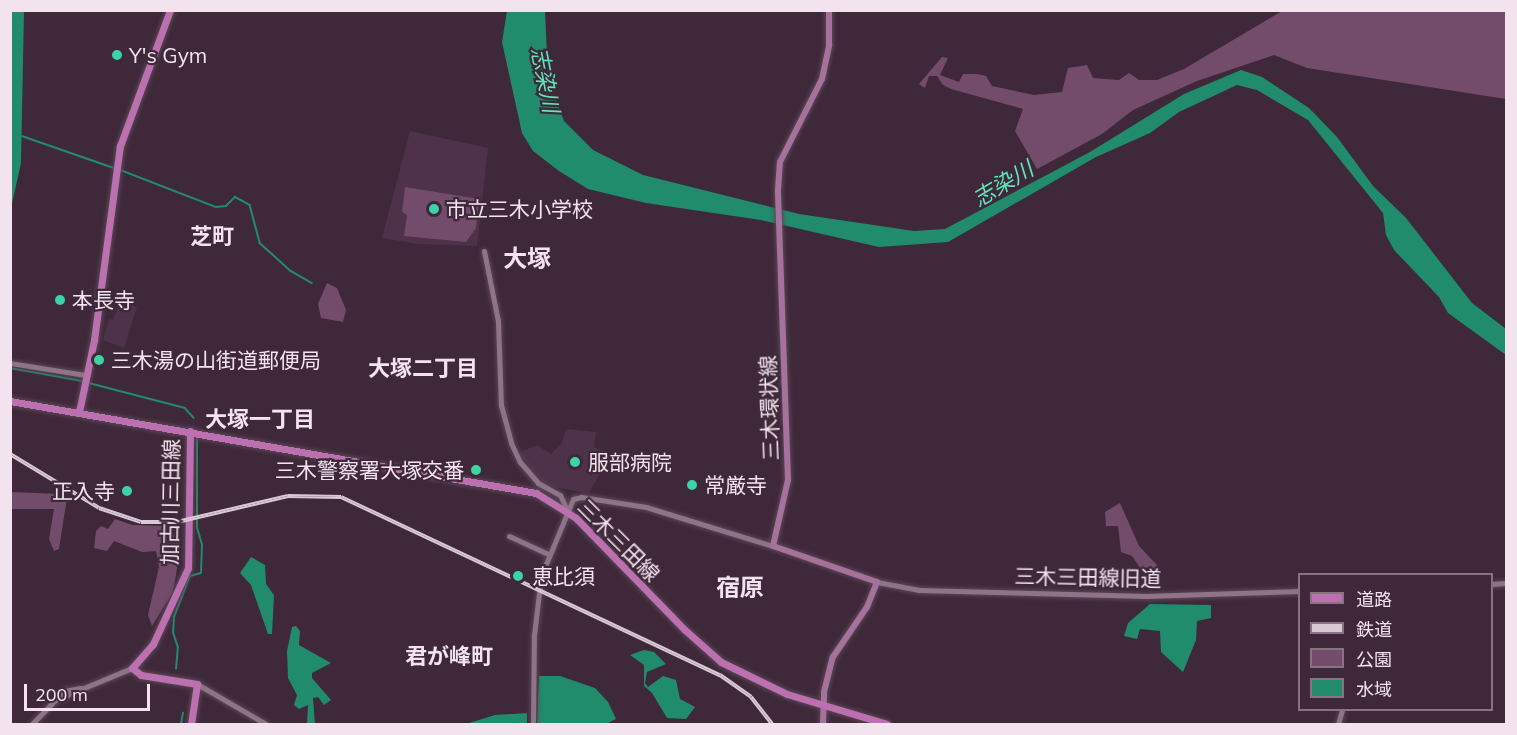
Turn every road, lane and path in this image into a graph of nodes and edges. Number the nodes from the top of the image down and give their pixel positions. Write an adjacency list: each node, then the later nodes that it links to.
1 (170, 10): 5 (main road)
2 (829, 10): 11 (main road, 三木環状線)
3 (484, 251): 9 (street)
4 (10, 363): 5 (street)
5 (85, 379): 7 (main road)
6 (10, 401): 7 (main road, 加古川三田線)
7 (79, 412): 8 (main road, 加古川三田線)
8 (190, 431): 9 (main road, 三木三田線); 15 (main road, 加古川三田線)
9 (567, 510): 11 (street); 12 (street); 17 (main road, 三木三田線)
10 (509, 536): 12 (street)
11 (773, 546): 13 (main road)
12 (548, 554): 21 (street)
13 (877, 582): 14 (street, 三木三田線旧道); 17 (main road)
14 (1298, 591)
15 (132, 668): 16 (main road); 18 (street)
16 (197, 684): 19 (main road); 20 (street)
17 (824, 706): 22 (main road); 23 (main road, 三木三田線)
18 (32, 724)
19 (191, 724)
20 (266, 724)
21 (532, 724)
22 (823, 724)
23 (887, 724)

